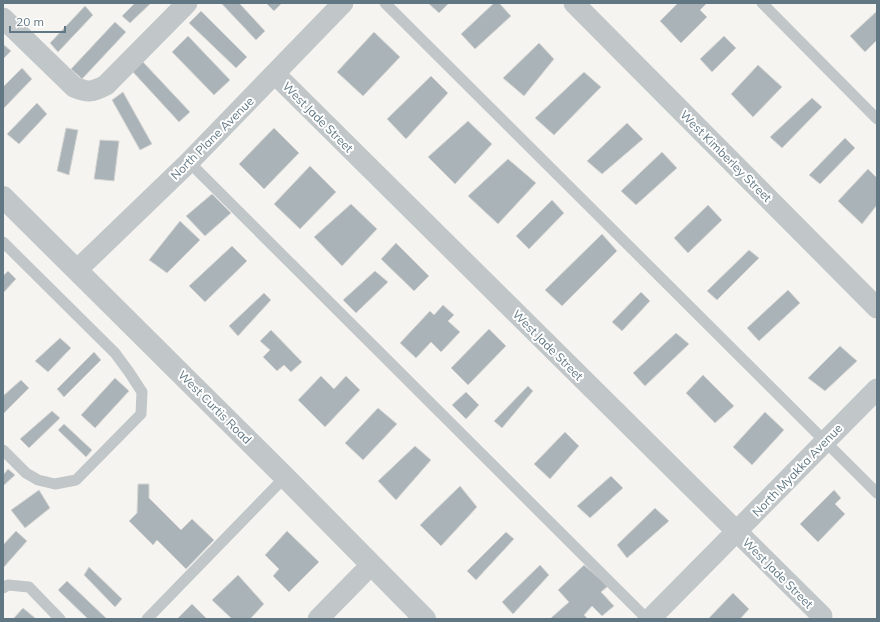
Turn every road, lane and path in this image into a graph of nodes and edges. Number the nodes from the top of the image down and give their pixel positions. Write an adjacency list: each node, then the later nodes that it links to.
1 (187, 3): 6 (street)
2 (343, 3): 7 (street, North Plane Avenue)
3 (385, 3): 15 (lane)
4 (574, 3): 13 (street, West Kimberley Street)
5 (762, 3): 8 (lane)
6 (3, 18)
7 (275, 74): 9 (street, North Plane Avenue); 19 (street, West Jade Street)
8 (877, 119)
9 (188, 162): 12 (street, North Plane Avenue); 27 (lane)
10 (3, 197): 12 (street, West Curtis Road)
11 (3, 242): 16 (lane)
12 (78, 270): 17 (street, West Curtis Road)
13 (877, 308)
14 (877, 389): 15 (street, North Myakka Avenue)
15 (825, 442): 18 (lane); 19 (street, North Myakka Avenue)
16 (3, 450)
17 (285, 477): 20 (street, West Curtis Road); 24 (lane)
18 (877, 493)
19 (737, 532): 22 (street, West Jade Street); 28 (street, North Myakka Avenue)
20 (371, 565): 25 (street); 26 (street, West Curtis Road)
21 (3, 588): 23 (lane)
22 (822, 616)
23 (60, 619)
24 (147, 619)
25 (318, 619)
26 (425, 619)
27 (647, 619)
28 (650, 619)

